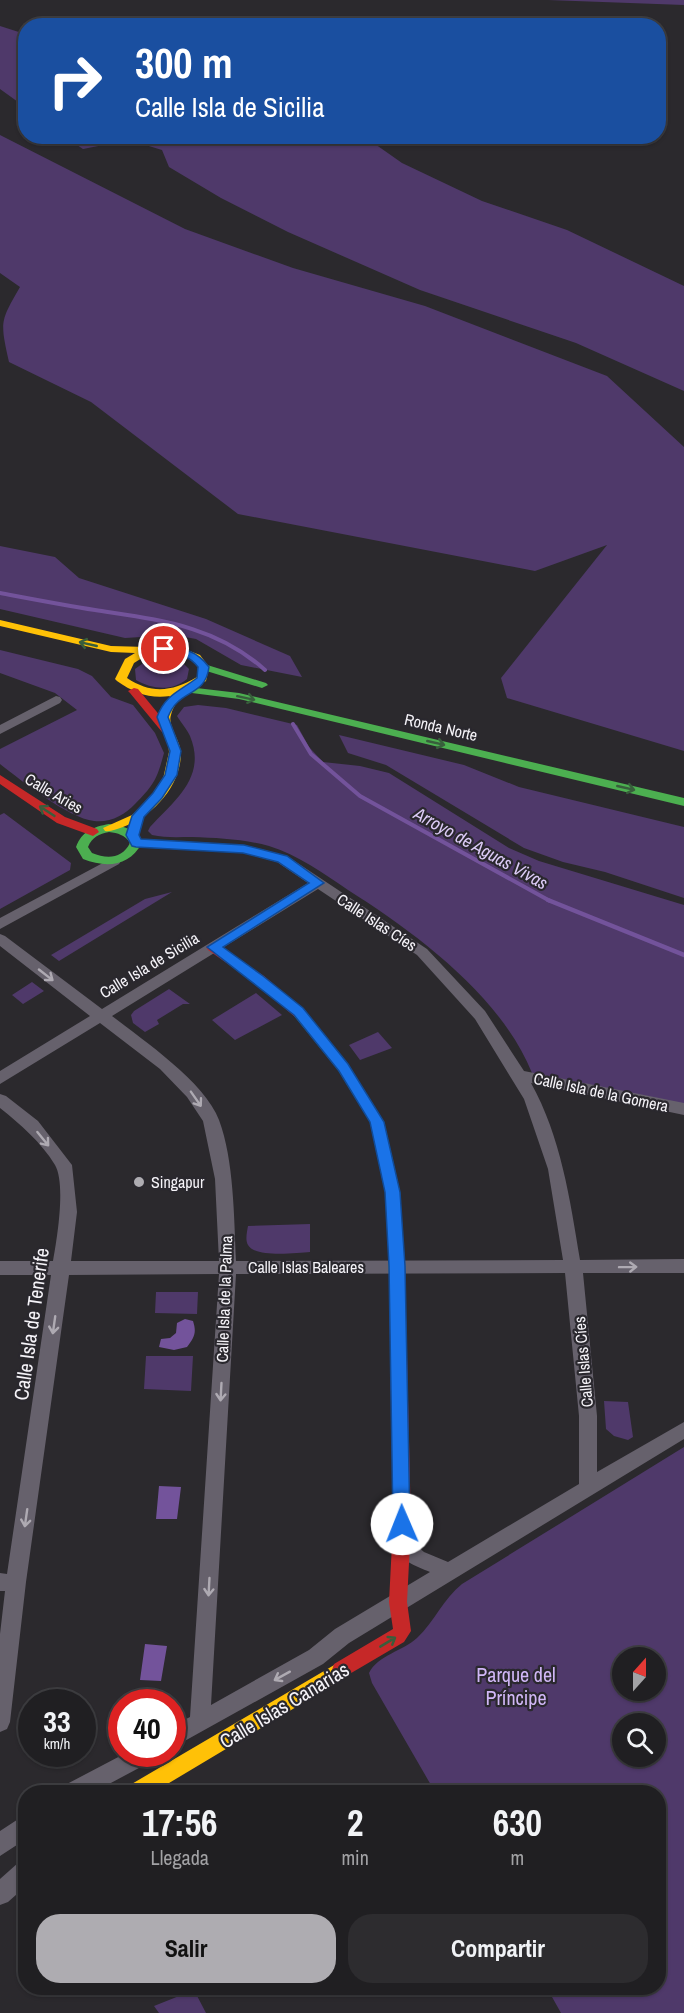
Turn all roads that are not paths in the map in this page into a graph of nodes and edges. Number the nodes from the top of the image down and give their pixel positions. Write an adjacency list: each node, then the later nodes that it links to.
1 (0, 623): 2 (main road, one-way to 1)
2 (146, 651): 3 (main road); 5 (main road)
3 (204, 667): 4 (main road); 6 (main road)
4 (272, 687)
5 (134, 691): 6 (main road, Ronda Norte); 9 (main road)
6 (183, 692): 9 (main road); 11 (main road, Ronda Norte, one-way to 11)
7 (56, 700): 8 (street)
8 (0, 730)
9 (166, 730): 12 (main road)
10 (1, 786): 14 (main road, Calle Aries, one-way to 10); 17 (main road, Calle Aries)
11 (684, 801)
12 (138, 816): 13 (main road); 15 (main road)
13 (109, 828): 14 (main road); 15 (main road)
14 (93, 832): 17 (main road)
15 (134, 839): 16 (street, Calle Islas Cíes); 18 (main road)
16 (194, 846): 18 (street, Calle Islas Cíes); 20 (street, Calle Islas Cíes)
17 (84, 851): 18 (main road); 19 (street)
18 (121, 859): 19 (street, Calle Islas Cíes)
19 (83, 876): 21 (street, Calle Islas Cíes)
20 (318, 883): 23 (street, Calle Isla de Sicilia); 25 (street, Calle Islas Cíes)
21 (0, 924)
22 (0, 939): 24 (street, Calle Isla de la Palma, one-way to 24)
23 (213, 947): 24 (street, Calle Isla de Sicilia); 31 (main road)
24 (101, 1016): 26 (street, Calle Isla de Sicilia); 36 (street, Calle Isla de la Palma, one-way to 36)
25 (519, 1075): 27 (street, Calle Isla de la Gomera); 28 (street, Calle Islas Cíes)
26 (0, 1078)
27 (550, 1082): 28 (street); 30 (street, Calle Isla de la Gomera)
28 (532, 1099): 32 (street, Calle Islas Cíes)
29 (0, 1100): 35 (street, Calle Isla de Tenerife, one-way to 35)
30 (684, 1109)
31 (397, 1266): 32 (street, Calle Islas Baleares); 36 (street, Calle Islas Baleares); 39 (main road)
32 (572, 1266): 33 (street, Calle Islas Baleares, one-way to 33); 38 (street, Calle Islas Cíes)
33 (684, 1266)
34 (0, 1268): 35 (street, Calle Islas Baleares)
35 (62, 1268): 36 (street, Calle Islas Baleares); 45 (street, Calle Isla de Tenerife, one-way to 45)
36 (228, 1268): 44 (street, Calle Isla de la Palma, one-way to 44)
37 (684, 1430): 38 (street, Calle Islas Canarias)
38 (588, 1486): 40 (street, Calle Islas Canarias)
39 (401, 1544): 40 (street); 41 (main road)
40 (451, 1572): 41 (street, Calle Islas Canarias)
41 (398, 1602): 42 (street, Calle Islas Canarias); 43 (main road, Calle Islas Canarias, one-way to 41)
42 (332, 1646): 43 (street); 44 (street, Calle Islas Canarias, one-way to 44)
43 (346, 1667): 49 (main road, Calle Islas Canarias)
44 (200, 1721): 46 (street, Calle Islas Canarias)
45 (0, 1722)
46 (186, 1729)
47 (120, 1767): 48 (street)
48 (86, 1785)
49 (149, 1785)
50 (18, 1831): 51 (street)
51 (0, 1845)
52 (18, 1877): 53 (street)
53 (0, 1894)

